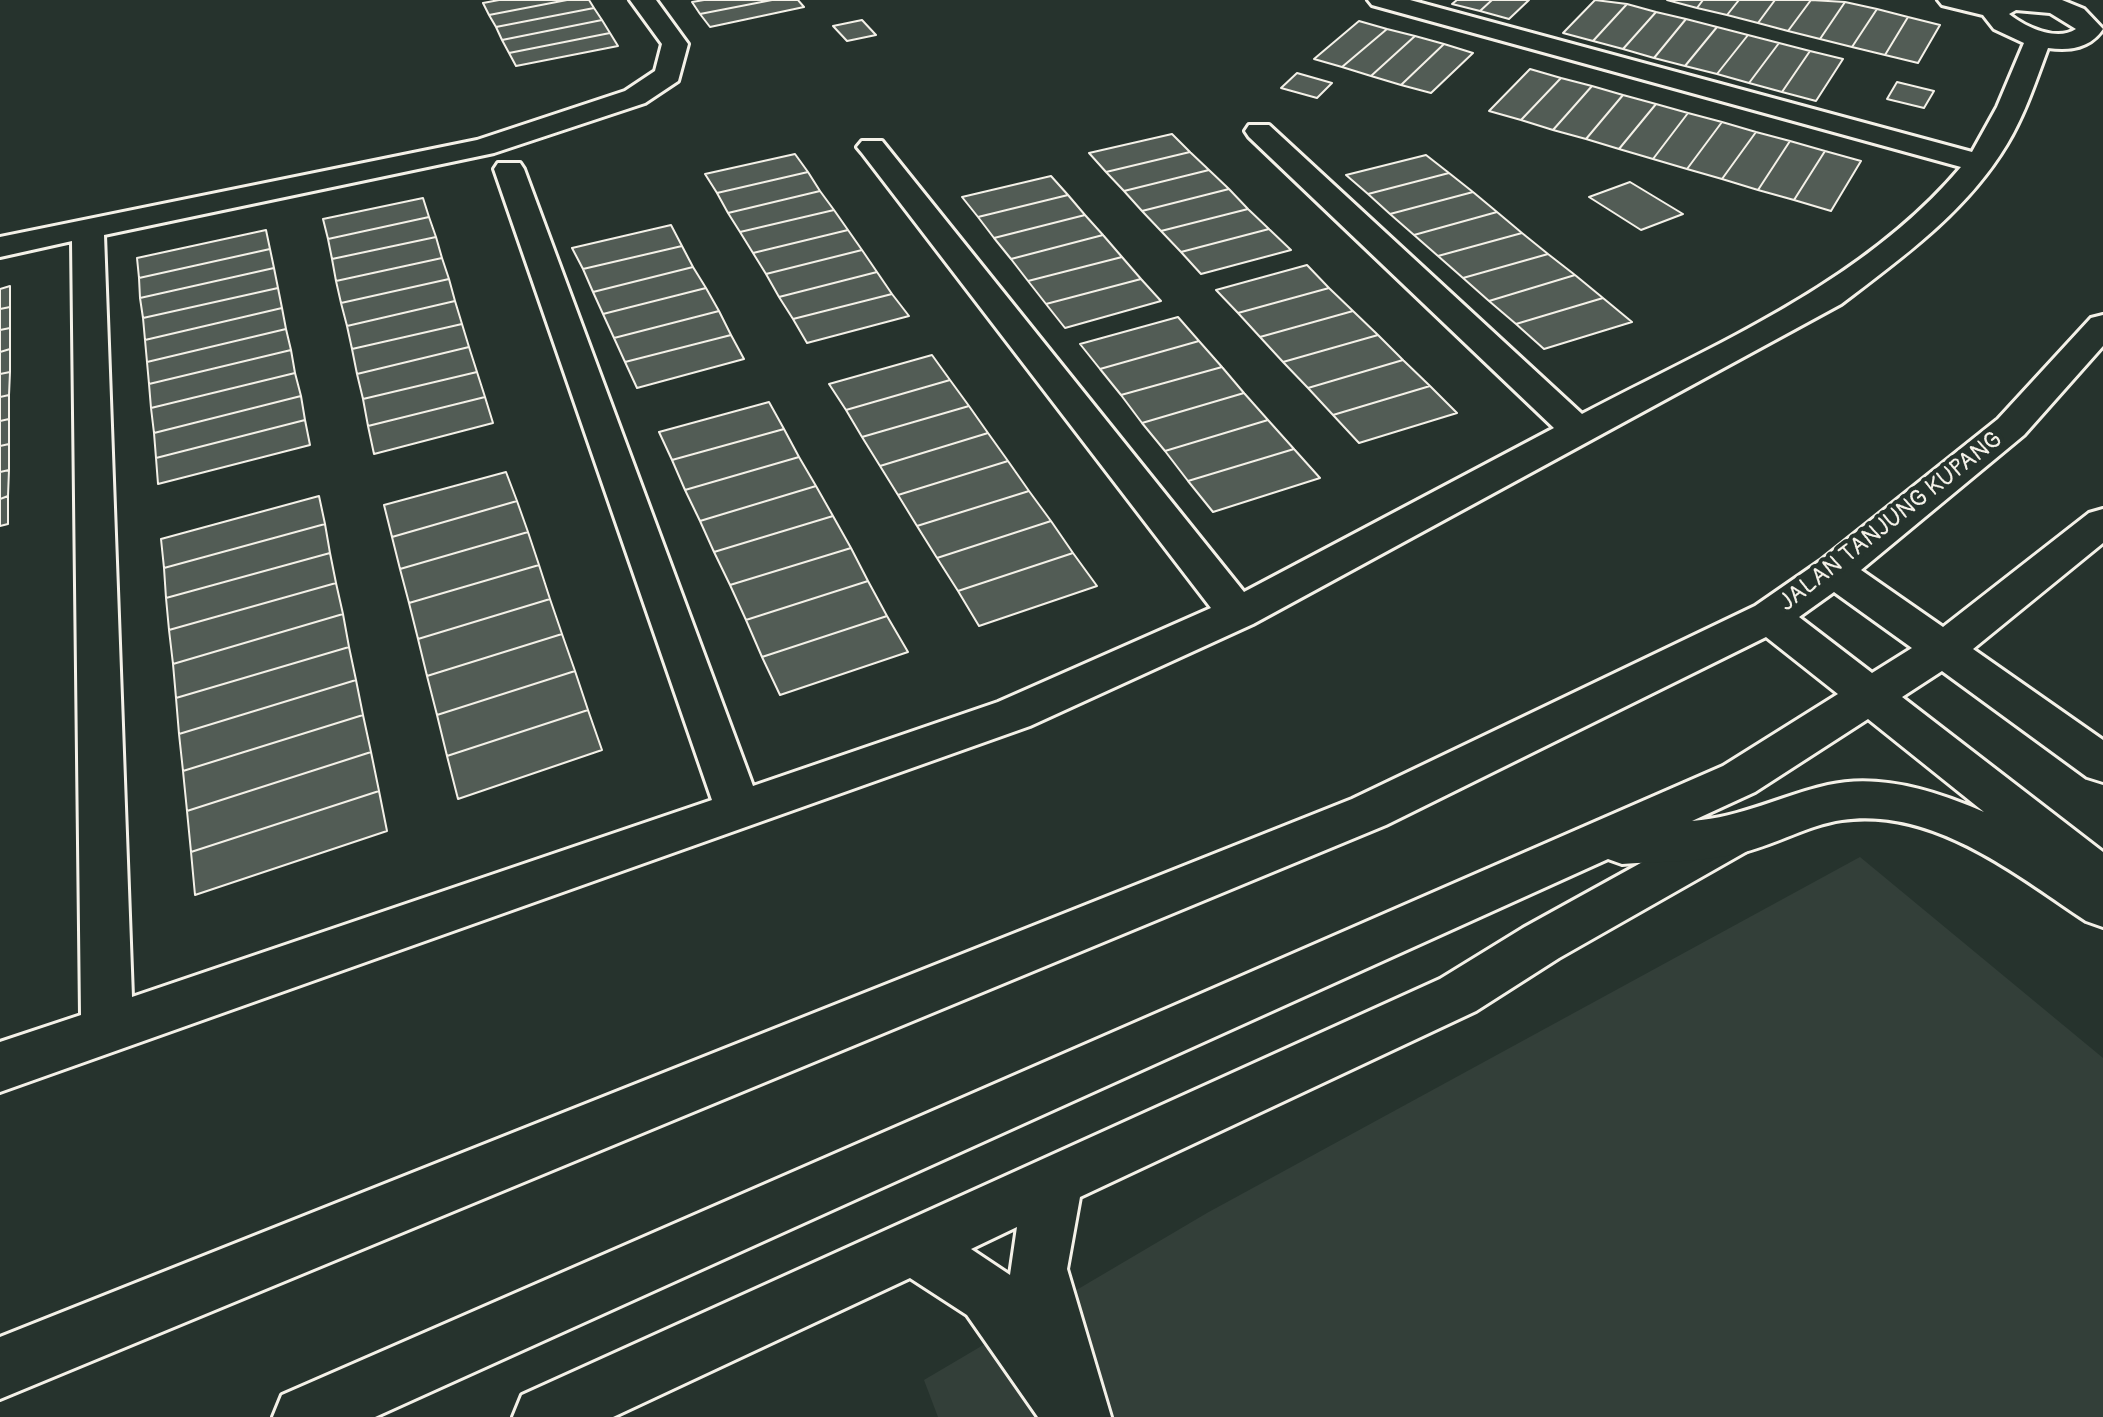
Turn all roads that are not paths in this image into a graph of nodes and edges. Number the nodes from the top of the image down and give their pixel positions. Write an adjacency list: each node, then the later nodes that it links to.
1 (643, 0): 11 (street)
2 (1381, 0): 9 (street)
3 (1951, 0): 5 (street)
4 (2053, 3): 5 (street); 6 (street)
5 (1996, 10): 6 (street)
6 (2039, 39): 9 (street)
7 (1259, 131): 14 (street)
8 (872, 147): 17 (street)
9 (1980, 163): 14 (street)
10 (509, 169): 22 (street)
11 (88, 228): 12 (street); 27 (street)
12 (0, 247)
13 (2103, 325): 16 (street, JALAN TANJUNG KUPANG)
14 (1578, 430): 17 (street)
15 (2103, 522): 19 (street)
16 (1834, 571): 18 (street, JALAN TANJUNG KUPANG); 19 (street)
17 (1238, 613): 22 (street)
18 (1770, 617): 20 (street, JALAN TANJUNG KUPANG); 31 (street)
19 (1945, 648): 20 (street); 21 (street)
20 (1869, 697): 24 (street); 25 (street, JALAN TANJUNG KUPANG)
21 (2103, 764)
22 (738, 808): 27 (street)
23 (1732, 836): 24 (street); 26 (street); 29 (street)
24 (1594, 845): 32 (street)
25 (2103, 879)
26 (2103, 906)
27 (107, 1029): 28 (street)
28 (0, 1067)
29 (1055, 1181): 30 (street); 34 (street)
30 (913, 1246): 33 (street); 34 (street)
31 (0, 1368)
32 (304, 1417)
33 (544, 1417)
34 (1078, 1417)

